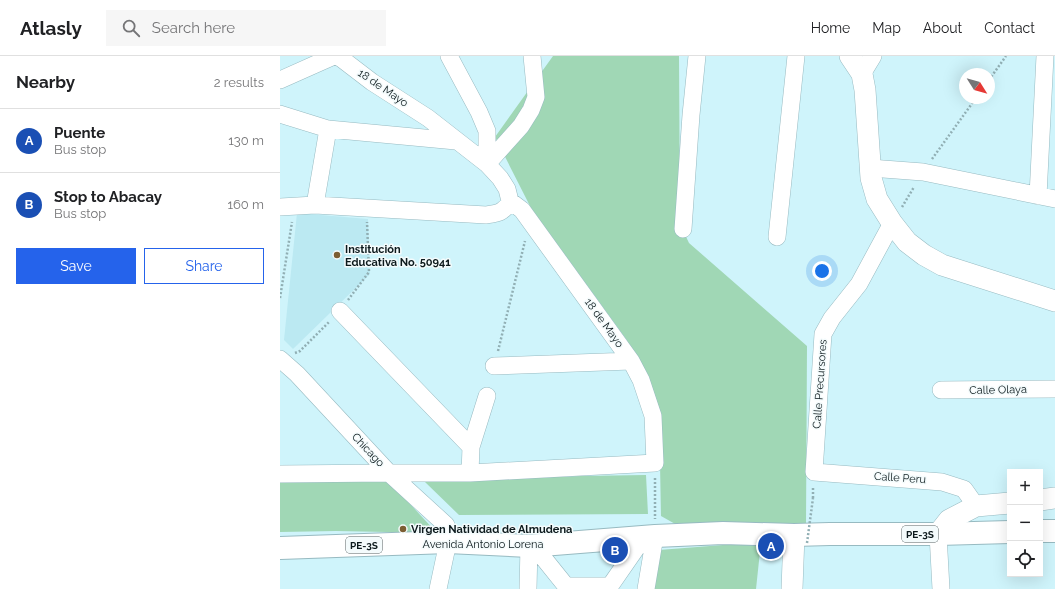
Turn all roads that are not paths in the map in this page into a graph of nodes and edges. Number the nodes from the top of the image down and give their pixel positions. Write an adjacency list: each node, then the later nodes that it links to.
1 (335, 56): 10 (street); 13 (street, 18 de Mayo)
2 (449, 56): 14 (street)
3 (532, 56): 14 (street)
4 (697, 56): 22 (street)
5 (796, 56): 23 (street)
6 (850, 56): 9 (main road)
7 (872, 56): 9 (street)
8 (1046, 56): 16 (street)
9 (862, 74): 15 (main road)
10 (280, 80)
11 (280, 114): 12 (street)
12 (328, 129): 13 (street); 19 (street)
13 (456, 141): 14 (street, 18 de Mayo)
14 (487, 164): 18 (street, 18 de Mayo)
15 (870, 168): 16 (street); 21 (main road)
16 (1038, 196): 17 (street)
17 (1055, 199)
18 (510, 201): 19 (street); 27 (street, 18 de Mayo)
19 (315, 205): 20 (street)
20 (288, 206)
21 (892, 223): 24 (main road); 35 (street, Calle Precursores)
22 (683, 229)
23 (777, 237)
24 (1055, 301)
25 (340, 311): 33 (street)
26 (280, 359): 29 (street, Chicago)
27 (631, 361): 28 (street); 36 (street, 18 de Mayo)
28 (494, 366)
29 (288, 374): 34 (street, Chicago)
30 (1055, 389): 31 (street, Calle Olaya)
31 (941, 390)
32 (487, 396): 33 (street)
33 (471, 447): 36 (street)
34 (389, 472): 36 (street); 37 (street); 48 (street, Chicago)
35 (814, 472): 41 (street, Calle Peru)
36 (470, 473)
37 (280, 474)
38 (1055, 498): 39 (main road)
39 (1043, 500)
40 (1007, 503): 41 (main road)
41 (976, 506): 45 (main road)
42 (1043, 531): 43 (highway)
43 (1055, 531)
44 (1007, 532): 45 (highway, PE-3S)
45 (938, 534): 47 (highway, Avenida Antonio Lorena / PE-3S); 55 (street)
46 (650, 536): 47 (highway, Avenida Antonio Lorena / PE-3S); 49 (highway, Avenida Antonio Lorena / PE-3S); 49 (street); 53 (street)
47 (800, 539): 54 (main road)
48 (448, 542): 49 (highway, Avenida Antonio Lorena / PE-3S); 50 (highway, Avenida Antonio Lorena / PE-3S); 51 (street)
49 (531, 546): 52 (street)
50 (280, 548)
51 (438, 589)
52 (528, 589)
53 (646, 589)
54 (792, 589)
55 (940, 589)

